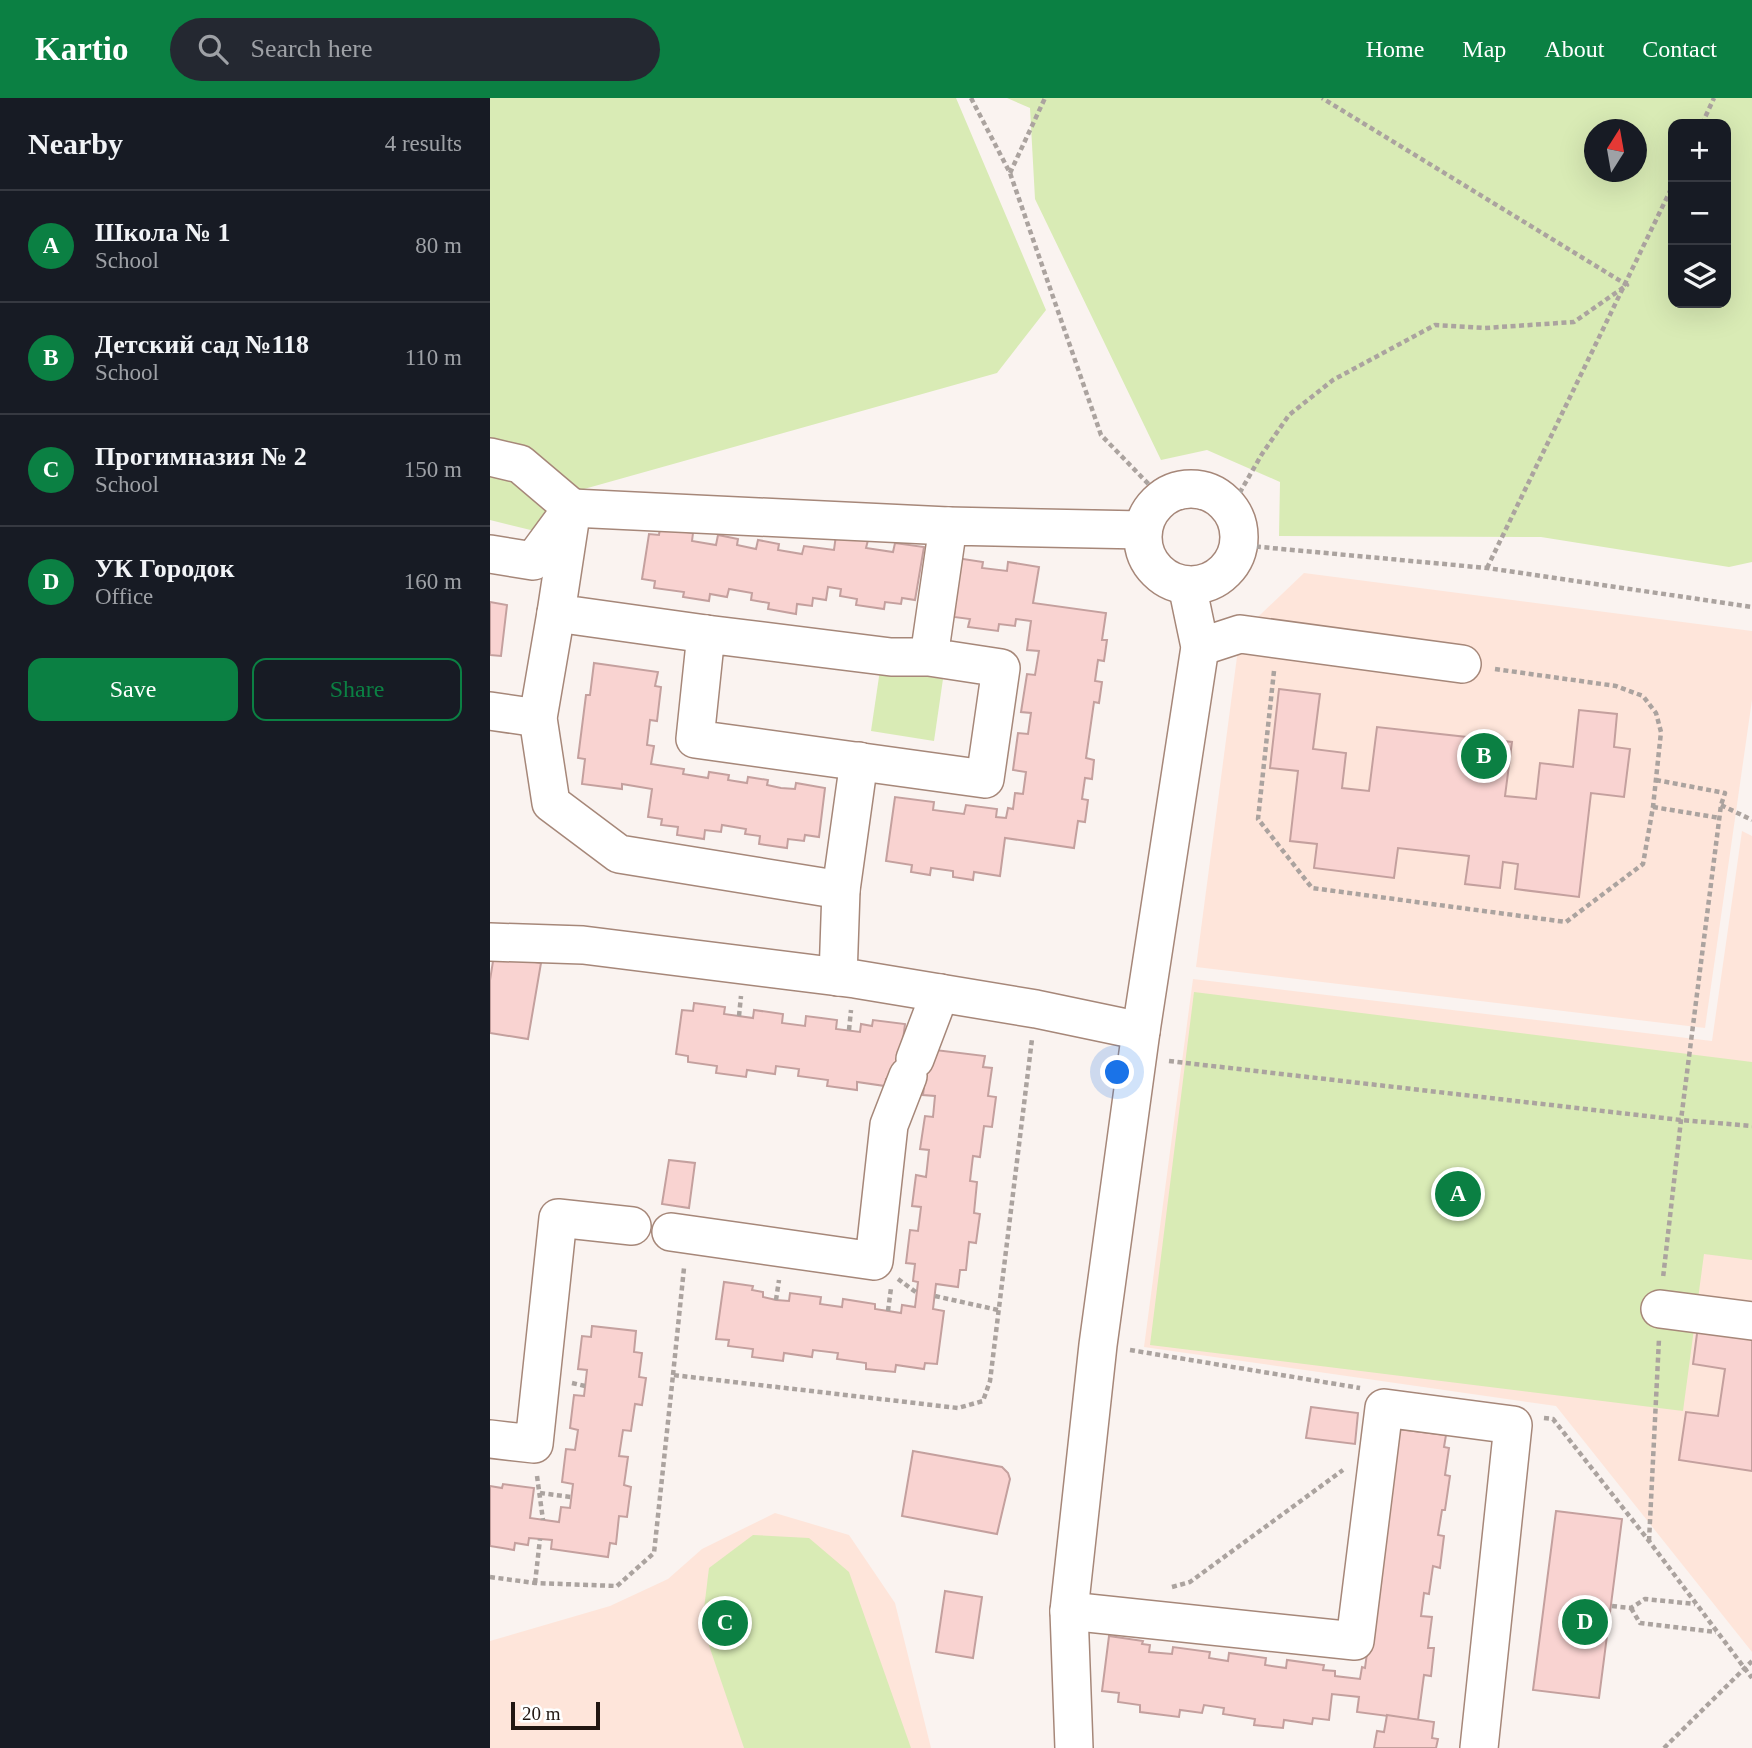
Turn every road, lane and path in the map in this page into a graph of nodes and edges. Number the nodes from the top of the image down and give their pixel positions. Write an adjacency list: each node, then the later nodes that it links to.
1 (971, 98): 6 (path)
2 (1045, 98): 6 (path)
3 (1322, 98): 8 (path)
4 (1714, 98): 5 (path)
5 (1704, 119)
6 (1010, 173): 10 (path)
7 (1668, 196): 8 (path)
8 (1626, 285): 11 (path); 17 (path)
9 (490, 457): 12 (lane)
10 (1162, 498): 11 (lane); 14 (lane)
11 (1227, 504): 15 (lane)
12 (572, 508): 13 (lane); 16 (lane); 20 (lane)
13 (948, 526): 14 (lane); 24 (lane)
14 (1143, 530): 18 (lane)
15 (1239, 545): 17 (path); 18 (lane)
16 (490, 554)
17 (1486, 568): 19 (path)
18 (1187, 585): 23 (lane)
19 (1752, 607)
20 (555, 613): 21 (lane); 27 (lane)
21 (706, 634): 24 (lane); 28 (lane)
22 (1277, 639): 23 (lane); 25 (lane); 31 (path)
23 (1200, 648): 39 (lane)
24 (929, 657): 28 (lane)
25 (1462, 664): 29 (path)
26 (490, 711): 27 (lane)
27 (538, 718): 34 (lane)
28 (859, 761): 34 (lane)
29 (1656, 780): 30 (path); 31 (path)
30 (1721, 805): 32 (path); 33 (path)
31 (1653, 807): 32 (path)
32 (1720, 818): 40 (path)
33 (1752, 820)
34 (841, 890): 36 (lane)
35 (490, 942): 36 (lane)
36 (838, 977): 37 (lane)
37 (940, 993): 38 (lane); 43 (lane)
38 (1036, 1009): 39 (lane); 47 (path)
39 (1139, 1043): 40 (path); 50 (lane)
40 (1681, 1120): 41 (path); 46 (path)
41 (1752, 1126)
42 (632, 1226): 55 (lane)
43 (680, 1233): 51 (path)
44 (893, 1275): 48 (path)
45 (935, 1296): 47 (path)
46 (1660, 1309): 49 (lane); 61 (path)
47 (998, 1310): 51 (path)
48 (888, 1311)
49 (1752, 1321)
50 (1098, 1345): 52 (path); 68 (lane)
51 (673, 1375): 63 (path)
52 (1373, 1390)
53 (1539, 1417): 61 (path)
54 (490, 1438): 55 (lane)
55 (534, 1444): 57 (path)
56 (1353, 1463): 64 (path)
57 (540, 1493): 58 (path); 59 (path)
58 (571, 1497)
59 (543, 1520)
60 (540, 1539): 63 (path)
61 (1649, 1541): 65 (path)
62 (490, 1577): 63 (path)
63 (535, 1583)
64 (1163, 1589)
65 (1696, 1604): 67 (path); 69 (path)
66 (1612, 1606): 67 (path)
67 (1631, 1608): 69 (path)
68 (1069, 1611): 73 (lane); 74 (lane)
69 (1717, 1632): 71 (path)
70 (1752, 1661): 71 (path)
71 (1745, 1669): 72 (path); 75 (path)
72 (1752, 1678)
73 (1074, 1748)
74 (1479, 1748)
75 (1664, 1748)

